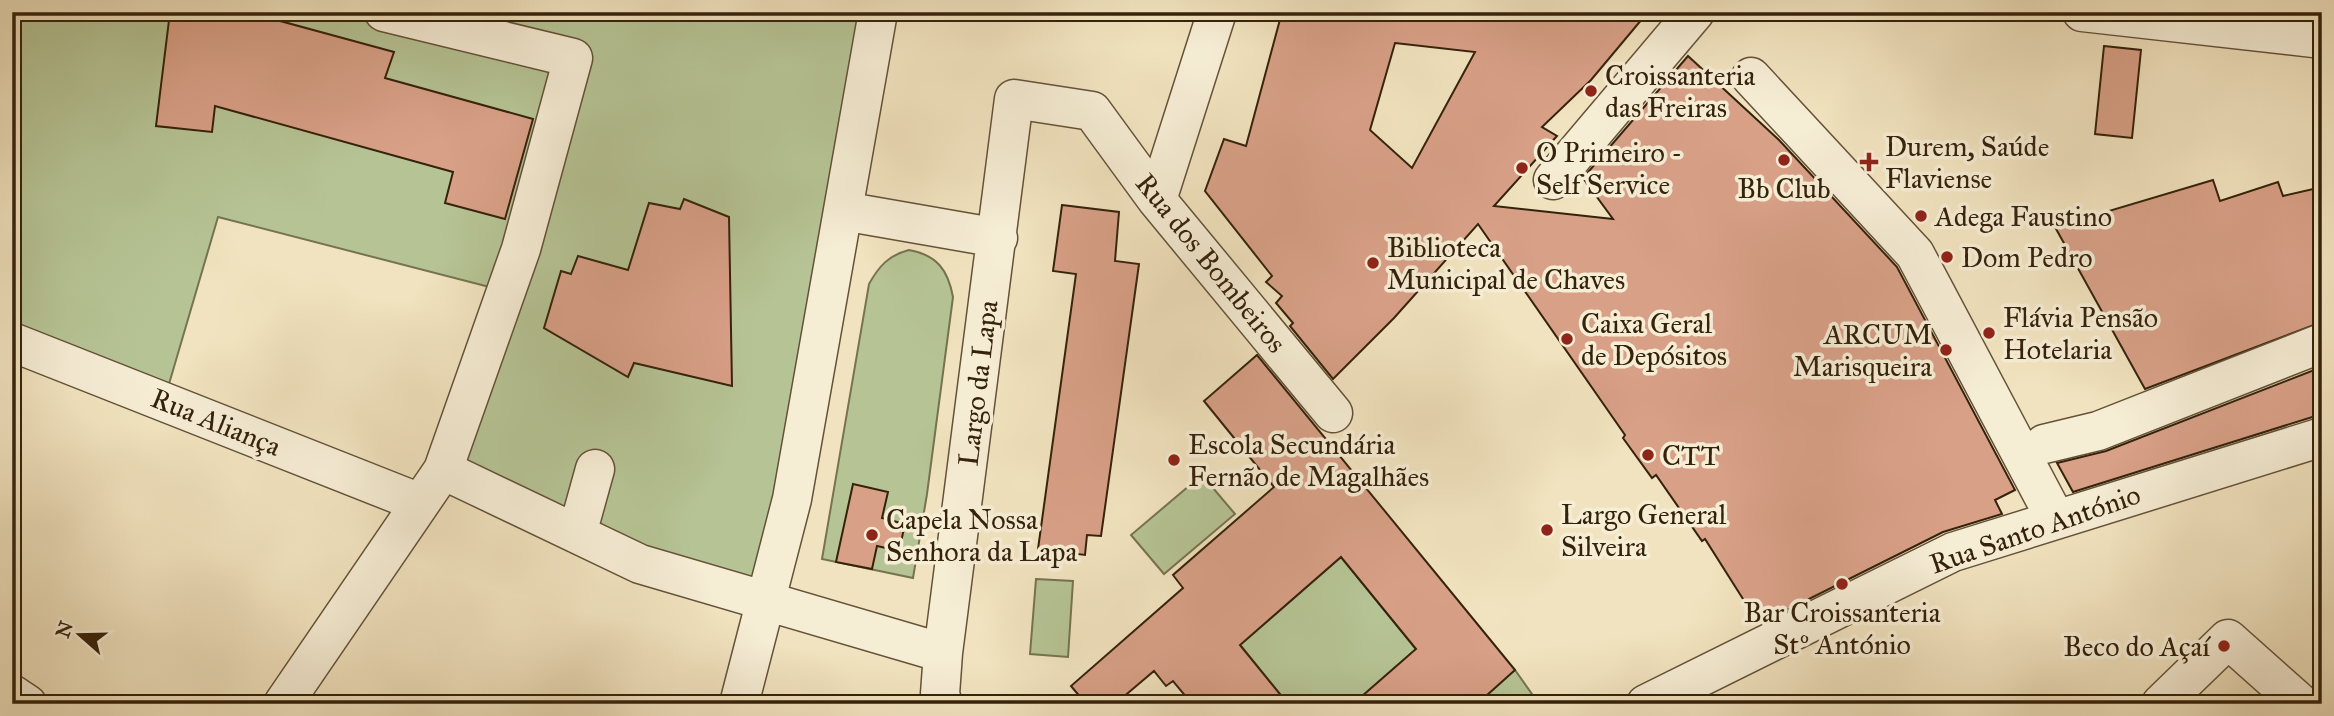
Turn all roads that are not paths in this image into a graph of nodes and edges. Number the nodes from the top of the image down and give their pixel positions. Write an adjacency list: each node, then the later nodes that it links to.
1 (384, 12): 19 (street)
2 (877, 12): 11 (street)
3 (1217, 12): 10 (street)
4 (1695, 12): 9 (street)
5 (2082, 12): 6 (street)
6 (2322, 39)
7 (1751, 77): 21 (street)
8 (1092, 111): 10 (street, Rua dos Bombeiros); 12 (street, Largo da Lapa)
9 (1553, 180)
10 (1157, 200): 15 (street, Rua dos Bombeiros)
11 (843, 211): 12 (street); 23 (street)
12 (998, 238): 24 (street, Largo da Lapa)
13 (12, 342): 20 (street, Rua Aliança)
14 (2322, 343): 17 (street)
15 (1332, 413)
16 (2322, 437): 21 (street, Rua Santo António)
17 (2044, 444)
18 (595, 469): 22 (street)
19 (443, 470): 20 (street); 22 (street)
20 (421, 503): 27 (street)
21 (2055, 518): 30 (street, Rua Santo António)
22 (577, 534): 23 (street)
23 (764, 603): 24 (street); 28 (street)
24 (943, 653): 29 (street, Largo da Lapa)
25 (12, 694): 26 (street)
26 (27, 704)
27 (283, 704)
28 (739, 704)
29 (943, 704)
30 (1646, 704)
31 (2161, 704): 32 (street)
32 (2301, 704)

